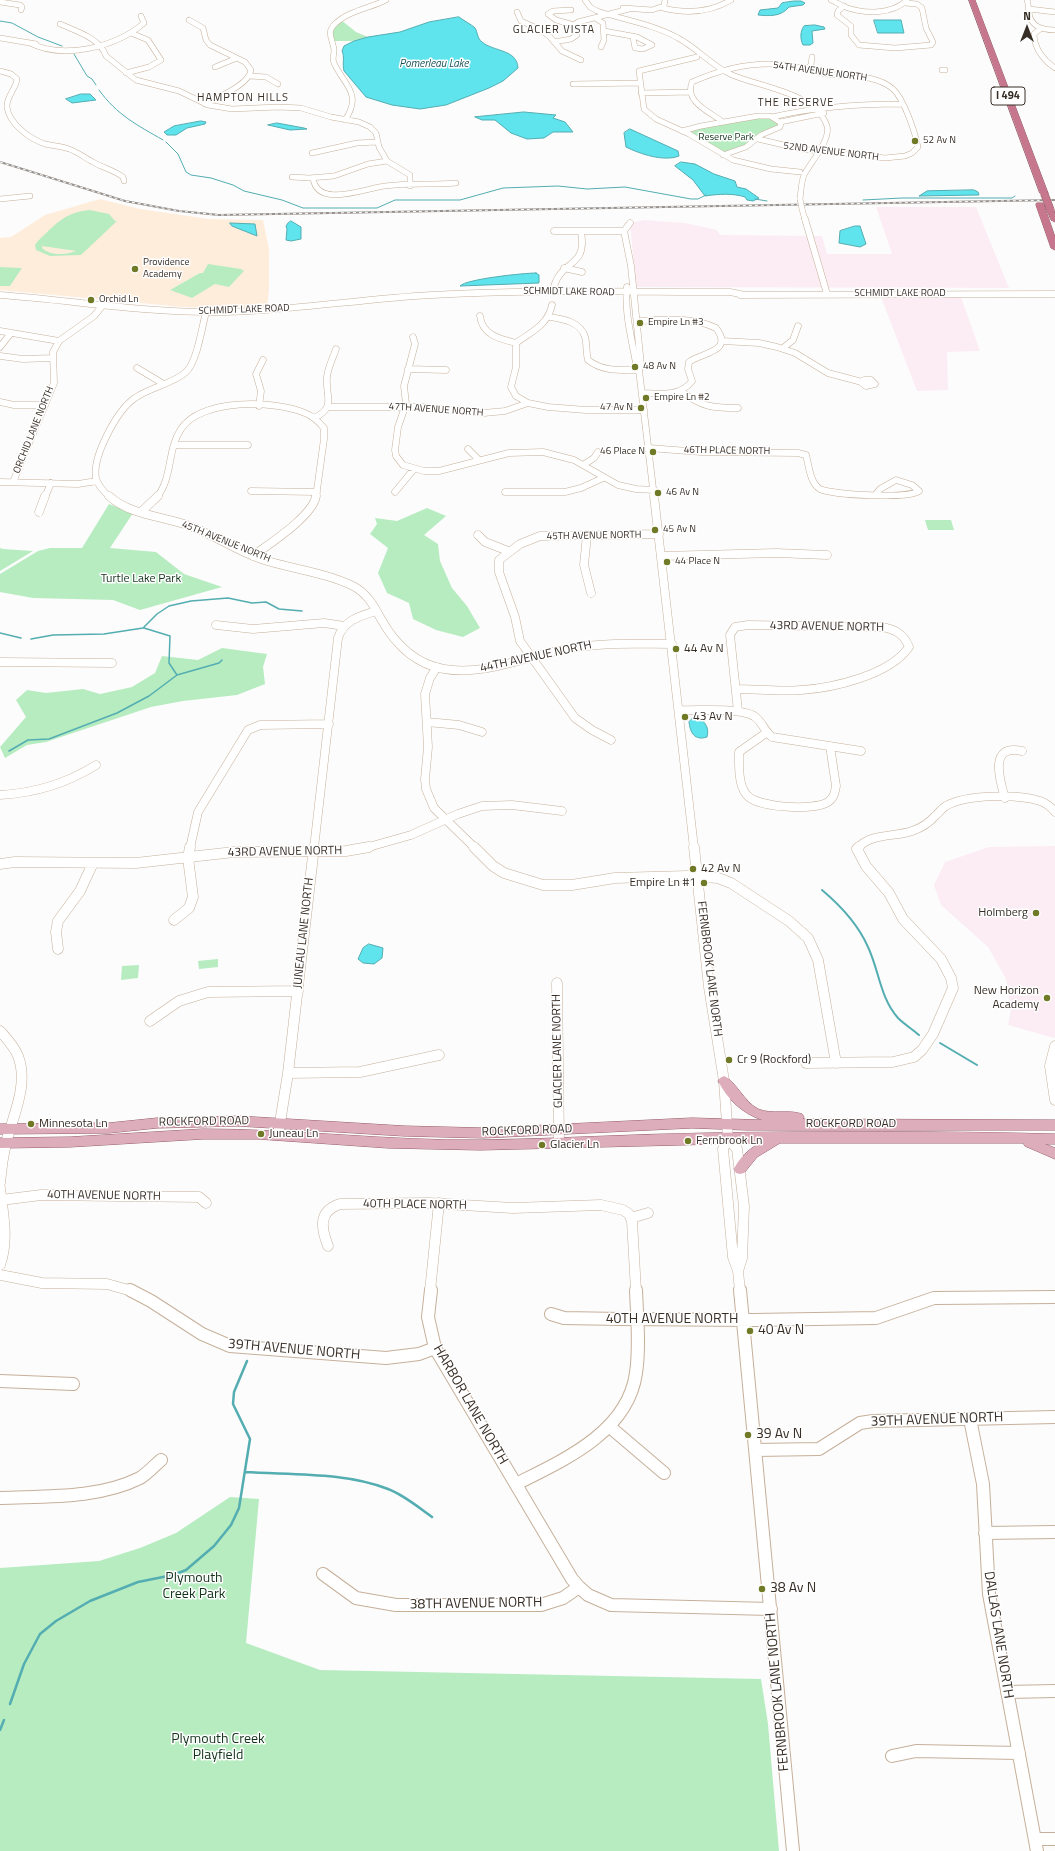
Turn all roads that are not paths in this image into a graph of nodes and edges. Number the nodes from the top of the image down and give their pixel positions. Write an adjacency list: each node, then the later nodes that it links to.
1 (386, 0): 60 (street)
2 (580, 0): 19 (street)
3 (585, 0): 19 (street)
4 (664, 0): 13 (street)
5 (731, 0): 13 (street)
6 (831, 0): 12 (street)
7 (964, 0): 25 (highway)
8 (972, 0): 83 (highway, I 494, bridge)
9 (1027, 0): 14 (street)
10 (906, 1): 12 (street); 12 (street)
11 (0, 2): 15 (street)
12 (844, 6)
13 (663, 8): 19 (street)
14 (1029, 9): 18 (street); 26 (street)
15 (21, 10)
16 (571, 10): 24 (street)
17 (517, 12): 32 (street)
18 (1055, 12)
19 (604, 15): 21 (street); 35 (street); 43 (street)
20 (141, 16): 29 (street)
21 (595, 18): 24 (street); 28 (street)
22 (189, 20): 37 (street)
23 (60, 24): 33 (street)
24 (574, 24): 32 (street)
25 (973, 25)
26 (1040, 29): 27 (street); 40 (street)
27 (1055, 30)
28 (604, 31): 30 (street); 34 (street)
29 (131, 33): 33 (street); 44 (street)
30 (633, 36)
31 (0, 38): 33 (street)
32 (554, 42): 38 (street)
33 (96, 45): 44 (street)
34 (600, 47)
35 (697, 57): 43 (street); 46 (street)
36 (812, 57): 41 (street)
37 (237, 58): 39 (street); 45 (street)
38 (581, 60)
39 (215, 67)
40 (1055, 68)
41 (807, 69): 43 (street, 54TH AVENUE NORTH); 55 (street, 54TH AVENUE NORTH)
42 (2, 71): 53 (street)
43 (723, 72): 49 (street, 54TH AVENUE NORTH); 56 (street)
44 (126, 73): 52 (street)
45 (250, 76): 47 (street); 52 (street)
46 (640, 83): 48 (street); 50 (street)
47 (278, 84)
48 (573, 84)
49 (691, 92): 50 (street); 61 (street)
50 (641, 93): 64 (street)
51 (1002, 102): 57 (highway, I 494)
52 (205, 104): 60 (street)
53 (7, 106): 54 (street); 76 (street)
54 (0, 107)
55 (903, 107): 56 (street); 58 (street); 70 (street, 54TH AVENUE NORTH)
56 (811, 109): 58 (street); 59 (street)
57 (1005, 110)
58 (817, 115): 62 (street); 67 (street); 67 (street)
59 (772, 117): 61 (street); 62 (street)
60 (345, 120): 66 (street)
61 (723, 122): 64 (street)
62 (780, 122): 65 (street)
63 (1009, 123): 72 (highway, I 494)
64 (682, 131): 69 (street)
65 (758, 139): 67 (street, 52ND AVENUE NORTH); 69 (street)
66 (377, 142): 68 (street); 71 (street)
67 (815, 151): 70 (street, 52ND AVENUE NORTH); 73 (street); 81 (street)
68 (312, 153)
69 (723, 155): 73 (street)
70 (906, 156)
71 (387, 161): 75 (street); 78 (street)
72 (1024, 163)
73 (800, 172): 81 (street)
74 (292, 178): 75 (street)
75 (313, 178): 78 (street)
76 (124, 181)
77 (456, 183): 78 (street)
78 (410, 186)
79 (30, 196): 80 (street)
80 (0, 199)
81 (800, 199): 94 (street, bridge)
82 (1038, 202): 88 (highway)
83 (1055, 220)
84 (630, 224): 86 (street)
85 (554, 231): 87 (street)
86 (624, 231): 87 (street); 93 (street, FERNBROOK LANE NORTH)
87 (581, 232): 89 (street)
88 (1055, 248)
89 (564, 268): 90 (street); 91 (street)
90 (582, 272)
91 (552, 291): 92 (street, SCHMIDT LAKE ROAD); 93 (street, SCHMIDT LAKE ROAD)
92 (489, 293): 93 (street, SCHMIDT LAKE ROAD); 99 (street, SCHMIDT LAKE ROAD)
93 (630, 294): 94 (street, SCHMIDT LAKE ROAD); 102 (street, FERNBROOK LANE NORTH); 119 (street, FERNBROOK LANE NORTH)
94 (827, 294): 95 (street, SCHMIDT LAKE ROAD)
95 (1055, 294)
96 (0, 295): 97 (street, SCHMIDT LAKE ROAD)
97 (103, 305): 99 (street, SCHMIDT LAKE ROAD); 107 (street)
98 (552, 305): 101 (street)
99 (206, 312): 121 (street)
100 (480, 316): 109 (street)
101 (550, 317): 109 (street); 119 (street)
102 (636, 321): 108 (street); 119 (street, FERNBROOK LANE NORTH)
103 (798, 326): 111 (street)
104 (0, 331): 105 (street)
105 (11, 333): 107 (street); 110 (street)
106 (412, 337): 117 (street)
107 (59, 341): 114 (street, ORCHID LANE NORTH)
108 (722, 341): 111 (street); 122 (street)
109 (516, 343): 125 (street)
110 (0, 347)
111 (783, 348): 120 (street)
112 (336, 349): 128 (street)
113 (0, 356): 114 (street)
114 (53, 358): 126 (street, ORCHID LANE NORTH)
115 (263, 360): 127 (street)
116 (137, 368): 121 (street)
117 (408, 368): 118 (street); 129 (street)
118 (446, 370)
119 (639, 370): 123 (street, FERNBROOK LANE NORTH)
120 (862, 382)
121 (162, 384): 142 (street)
122 (681, 391): 123 (street); 130 (street)
123 (642, 394): 131 (street, FERNBROOK LANE NORTH)
124 (0, 402): 126 (street)
125 (528, 403): 129 (street, 47TH AVENUE NORTH); 131 (street)
126 (45, 405): 144 (street, ORCHID LANE NORTH)
127 (259, 406): 132 (street); 133 (street)
128 (328, 407): 129 (street, 47TH AVENUE NORTH); 132 (street)
129 (405, 407): 140 (street)
130 (738, 408)
131 (644, 410): 135 (street, FERNBROOK LANE NORTH)
132 (314, 418): 148 (street)
133 (176, 445): 134 (street); 153 (street)
134 (248, 445)
135 (648, 448): 146 (street, FERNBROOK LANE NORTH); 151 (street, 46TH PLACE NORTH)
136 (468, 449): 138 (street)
137 (598, 452): 139 (street)
138 (478, 460): 139 (street); 140 (street)
139 (583, 465): 141 (street)
140 (414, 469): 149 (street)
141 (603, 478): 146 (street); 150 (street)
142 (98, 481): 145 (street); 153 (street, 45TH AVENUE NORTH)
143 (0, 482): 144 (street)
144 (13, 482): 145 (street)
145 (51, 483): 152 (street)
146 (654, 490): 154 (street, FERNBROOK LANE NORTH)
147 (251, 491): 148 (street)
148 (317, 492): 159 (street)
149 (395, 492)
150 (505, 492)
151 (876, 494): 151 (street)
152 (39, 512)
153 (142, 512): 159 (street, 45TH AVENUE NORTH)
154 (659, 534): 156 (street, 45TH AVENUE NORTH); 160 (street, FERNBROOK LANE NORTH)
155 (478, 535): 157 (street)
156 (587, 535): 157 (street, 45TH AVENUE NORTH); 161 (street)
157 (508, 551): 166 (street)
158 (827, 555): 160 (street)
159 (253, 556): 162 (street, 45TH AVENUE NORTH)
160 (662, 556): 165 (street, FERNBROOK LANE NORTH)
161 (591, 593)
162 (376, 611): 164 (street); 169 (street, 44TH AVENUE NORTH)
163 (216, 625): 164 (street)
164 (344, 626): 174 (street, JUNEAU LANE NORTH)
165 (672, 644): 166 (street, 44TH AVENUE NORTH); 171 (street, FERNBROOK LANE NORTH)
166 (531, 657): 169 (street, 44TH AVENUE NORTH); 177 (street)
167 (0, 662): 168 (street)
168 (112, 663)
169 (438, 667): 173 (street)
170 (736, 689): 170 (street, 43RD AVENUE NORTH); 172 (street, 43RD AVENUE NORTH)
171 (679, 710): 172 (street); 191 (street, FERNBROOK LANE NORTH)
172 (738, 711): 176 (street)
173 (428, 722): 175 (street); 186 (street)
174 (329, 724): 187 (street, JUNEAU LANE NORTH); 188 (street)
175 (482, 732)
176 (766, 733): 178 (street); 178 (street)
177 (611, 740)
178 (830, 746): 179 (street)
179 (861, 751)
180 (1022, 751): 183 (street)
181 (96, 765): 182 (street)
182 (0, 795)
183 (1005, 798): 185 (street); 201 (street)
184 (562, 811): 186 (street, 43RD AVENUE NORTH)
185 (1055, 812)
186 (446, 820): 187 (street, 43RD AVENUE NORTH); 191 (street)
187 (313, 852): 188 (street, 43RD AVENUE NORTH); 195 (street, JUNEAU LANE NORTH)
188 (188, 858): 189 (street, 43RD AVENUE NORTH); 192 (street)
189 (93, 862): 190 (street, 43RD AVENUE NORTH); 193 (street)
190 (0, 864)
191 (697, 877): 201 (street); 203 (street, FERNBROOK LANE NORTH)
192 (174, 920)
193 (58, 949)
194 (557, 984): 211 (street, GLACIER LANE NORTH)
195 (298, 991): 196 (street); 202 (street, JUNEAU LANE NORTH)
196 (150, 1021)
197 (0, 1031): 209 (street)
198 (1055, 1046): 204 (street)
199 (439, 1055): 202 (street)
200 (806, 1063): 201 (street)
201 (836, 1063)
202 (288, 1073): 205 (street, JUNEAU LANE NORTH)
203 (724, 1081): 206 (street, FERNBROOK LANE NORTH); 207 (main road)
204 (1055, 1100)
205 (280, 1122): 209 (main road, ROCKFORD ROAD); 210 (street, JUNEAU LANE NORTH); 211 (main road, ROCKFORD ROAD)
206 (727, 1124): 207 (main road, ROCKFORD ROAD); 211 (main road, ROCKFORD ROAD); 212 (street, FERNBROOK LANE NORTH)
207 (855, 1124): 208 (main road, ROCKFORD ROAD)
208 (1055, 1125)
209 (5, 1129): 216 (street)
210 (278, 1135): 211 (main road, ROCKFORD ROAD); 216 (main road, ROCKFORD ROAD)
211 (559, 1136): 212 (main road, ROCKFORD ROAD)
212 (728, 1138): 213 (main road, ROCKFORD ROAD); 218 (street, FERNBROOK LANE NORTH); 228 (street, FERNBROOK LANE NORTH)
213 (779, 1138): 214 (main road, ROCKFORD ROAD); 218 (main road)
214 (1017, 1138): 215 (main road, ROCKFORD ROAD); 217 (main road)
215 (1055, 1139)
216 (3, 1143): 219 (street)
217 (1055, 1154)
218 (740, 1168): 228 (street, FERNBROOK LANE NORTH)
219 (0, 1183)
220 (0, 1188): 221 (street)
221 (1, 1200): 222 (street, 40TH AVENUE NORTH); 227 (street)
222 (206, 1203)
223 (439, 1204): 225 (street, 40TH PLACE NORTH); 226 (street, 40TH PLACE NORTH); 234 (street, HARBOR LANE NORTH)
224 (648, 1213): 225 (street)
225 (631, 1218): 232 (street)
226 (328, 1246)
227 (0, 1265)
228 (738, 1271): 233 (street, FERNBROOK LANE NORTH)
229 (0, 1275): 234 (street, 39TH AVENUE NORTH)
230 (1055, 1297): 233 (street, 40TH AVENUE NORTH)
231 (551, 1314): 232 (street, 40TH AVENUE NORTH)
232 (637, 1320): 233 (street, 40TH AVENUE NORTH); 239 (street)
233 (743, 1320): 240 (street, FERNBROOK LANE NORTH)
234 (435, 1348): 243 (street, HARBOR LANE NORTH)
235 (0, 1381): 236 (street)
236 (73, 1384)
237 (1055, 1417): 238 (street, 39TH AVENUE NORTH)
238 (970, 1419): 240 (street, 39TH AVENUE NORTH); 246 (street, DALLAS LANE NORTH)
239 (610, 1427): 242 (street); 243 (street)
240 (755, 1450): 249 (street, FERNBROOK LANE NORTH)
241 (161, 1460): 244 (street)
242 (664, 1473)
243 (516, 1484): 248 (street, HARBOR LANE NORTH)
244 (0, 1498)
245 (1055, 1532): 246 (street)
246 (985, 1533): 251 (street, DALLAS LANE NORTH)
247 (323, 1574): 248 (street, 38TH AVENUE NORTH)
248 (579, 1587): 249 (street)
249 (771, 1609): 256 (street, FERNBROOK LANE NORTH)
250 (1055, 1691): 251 (street)
251 (1007, 1692): 252 (street, DALLAS LANE NORTH)
252 (1019, 1753): 253 (street); 255 (street, DALLAS LANE NORTH)
253 (892, 1756)
254 (1055, 1839): 255 (street)
255 (1036, 1845)
256 (793, 1851)

